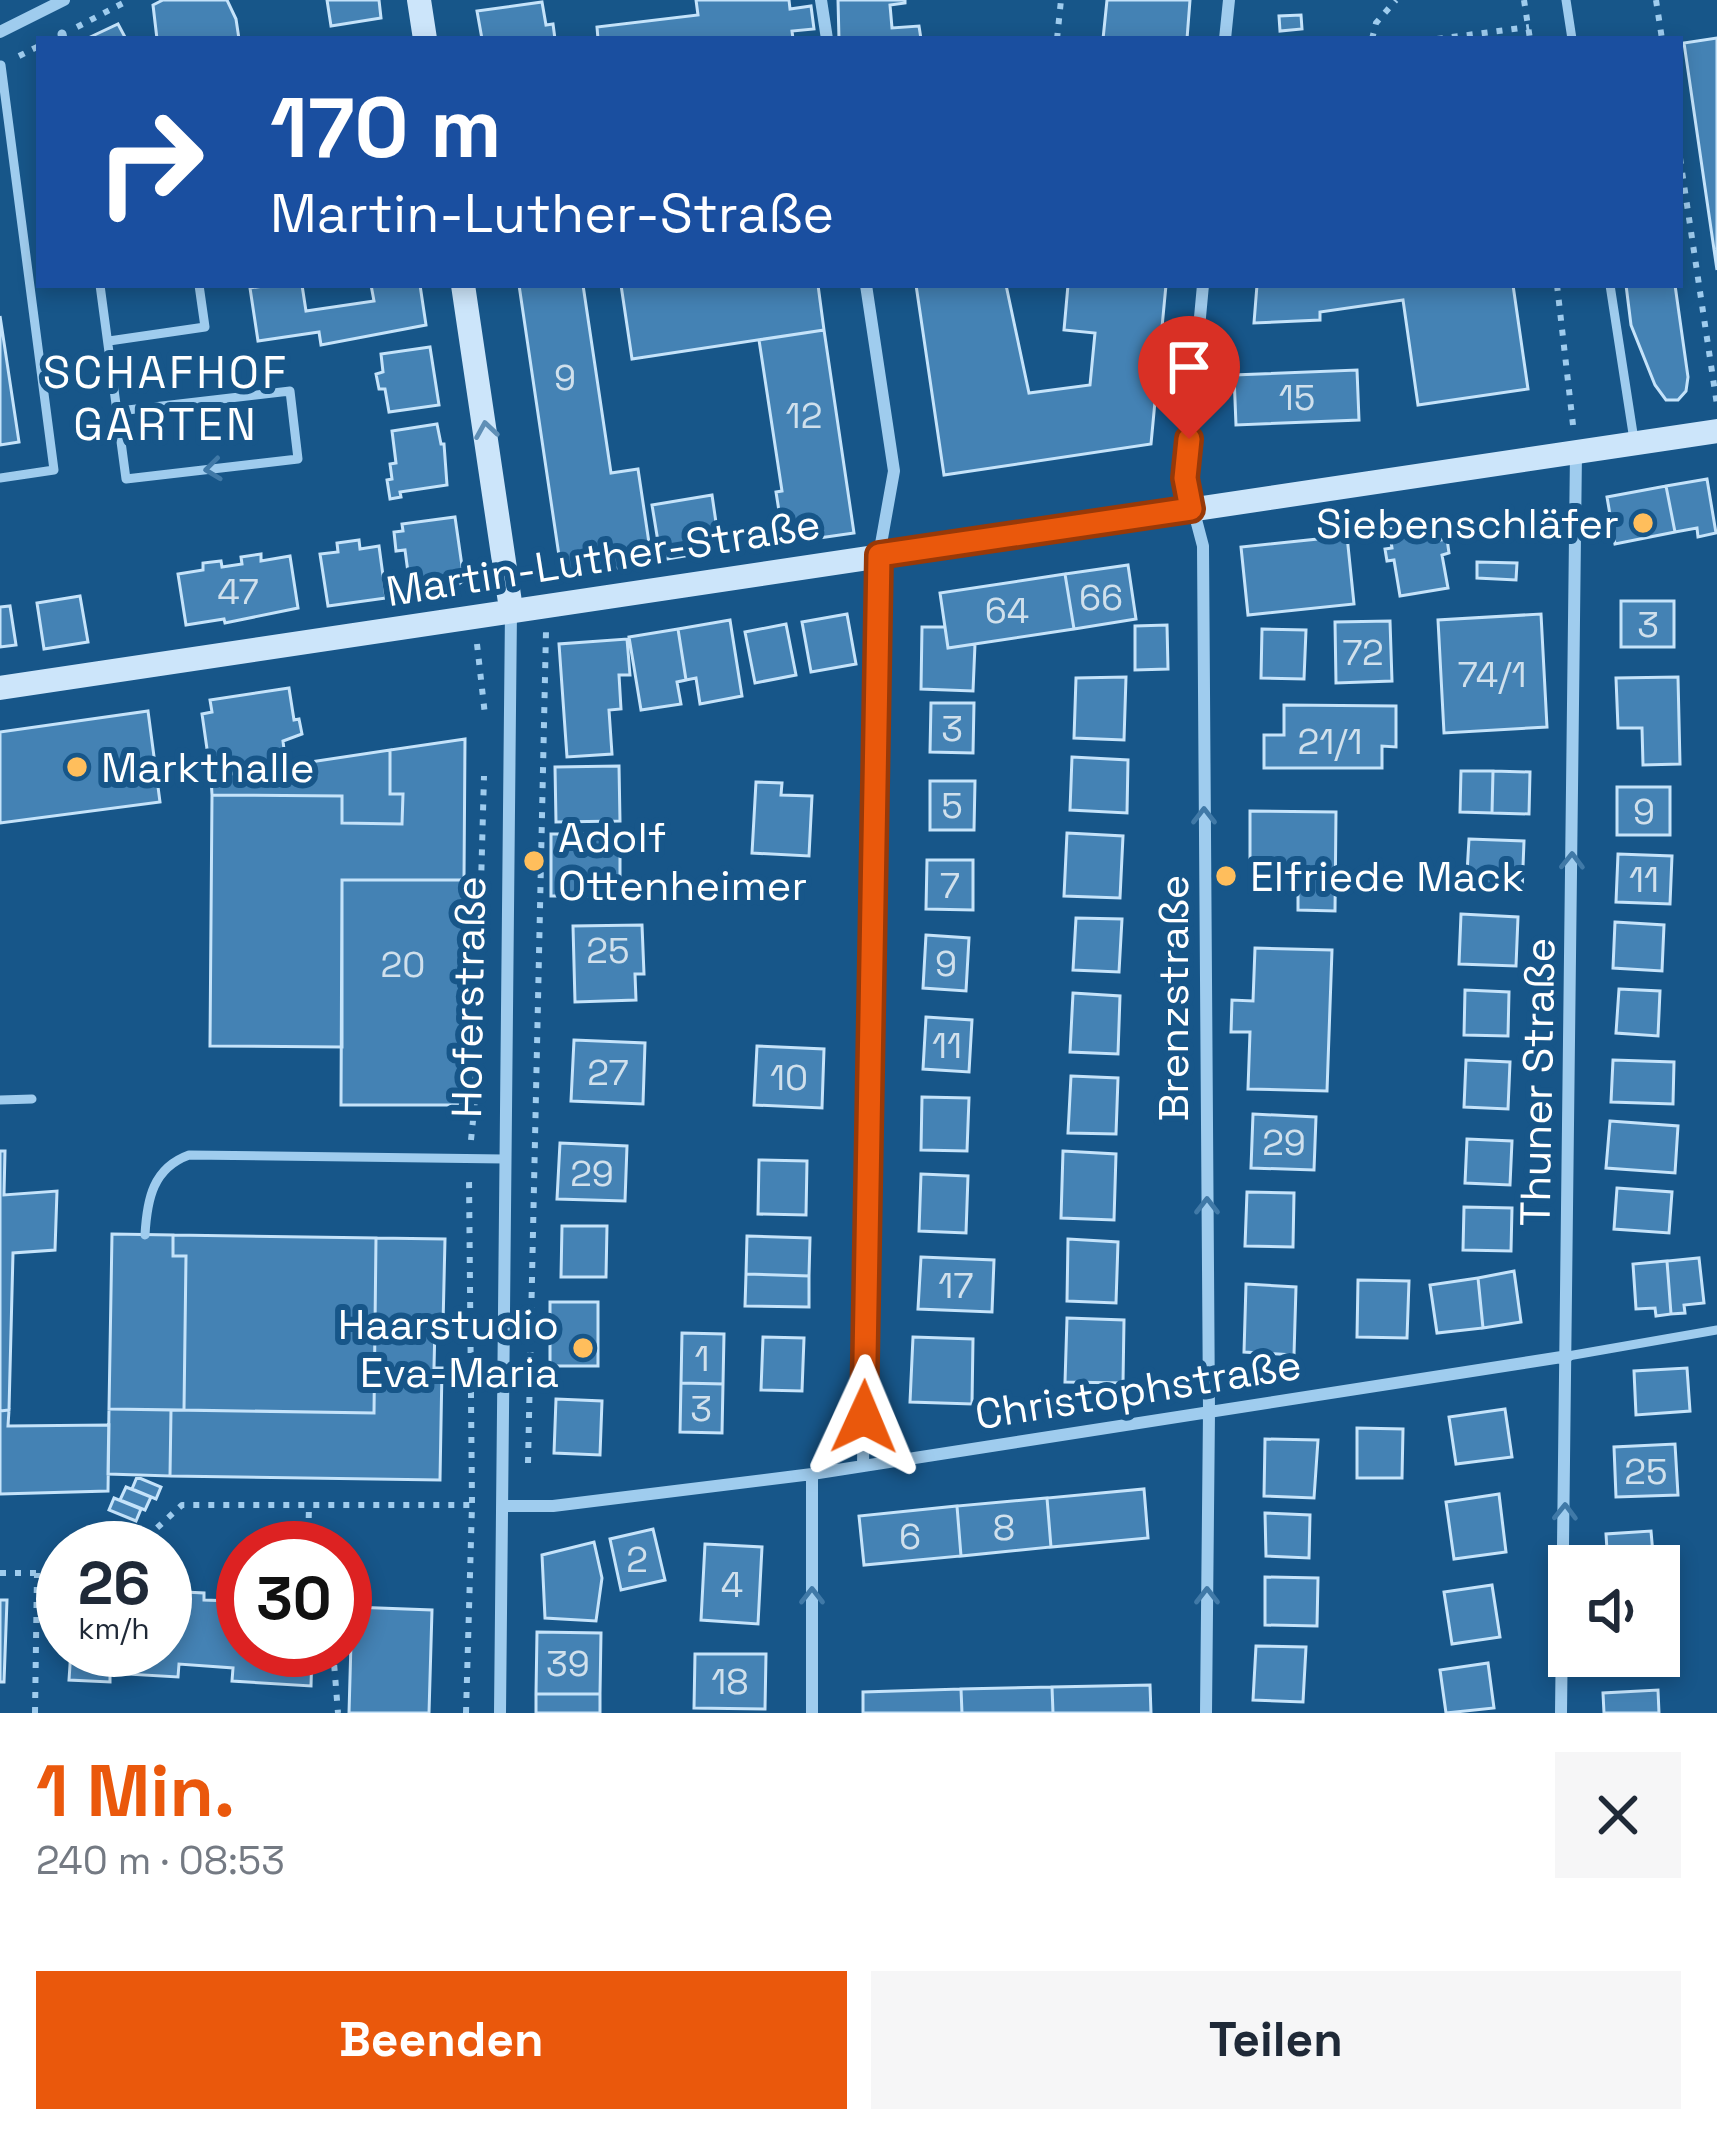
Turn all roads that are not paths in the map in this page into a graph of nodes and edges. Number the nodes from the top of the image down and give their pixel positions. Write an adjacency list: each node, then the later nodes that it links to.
1 (64, 0): 6 (street)
2 (419, 0): 7 (street)
3 (821, 0): 8 (street)
4 (1229, 0): 9 (street)
5 (1566, 0): 10 (lane)
6 (0, 32)
7 (425, 36)
8 (827, 36)
9 (1225, 36)
10 (1572, 36)
11 (2, 64): 23 (lane)
12 (100, 288): 18 (lane)
13 (199, 288): 18 (lane)
14 (463, 288): 26 (street, Hoferstraße, one-way to 14)
15 (866, 288): 25 (street)
16 (1203, 288): 24 (street, Brenzstraße)
17 (1610, 288): 21 (lane)
18 (109, 341): 19 (lane)
19 (118, 412): 19 (lane, one-way to 19)
20 (1717, 431): 21 (street, Martin-Luther-Straße)
21 (1635, 444): 22 (street, Martin-Luther-Straße)
22 (1576, 452): 24 (street, Martin-Luther-Straße); 33 (street, Thuner Straße, one-way to 22)
23 (0, 478)
24 (1191, 509): 25 (street, Martin-Luther-Straße); 34 (street, Brenzstraße, one-way to 24)
25 (879, 555): 26 (street, Martin-Luther-Straße); 35 (street)
26 (511, 609): 27 (street, Martin-Luther-Straße); 30 (street, Hoferstraße)
27 (0, 688)
28 (32, 1099): 29 (lane)
29 (0, 1100)
30 (504, 1159): 31 (lane); 37 (street, Hoferstraße)
31 (146, 1235)
32 (1717, 1330): 33 (lane)
33 (1568, 1356): 34 (street, Christophstraße); 41 (street, Thuner Straße, one-way to 33)
34 (1209, 1412): 35 (street, Christophstraße); 40 (street, Brenzstraße, one-way to 34)
35 (863, 1464): 36 (street, Christophstraße)
36 (812, 1474): 37 (street, Christophstraße); 39 (street, one-way to 36)
37 (503, 1507): 38 (street, Hoferstraße)
38 (500, 1713)
39 (812, 1713)
40 (1206, 1713)
41 (1562, 1713)

